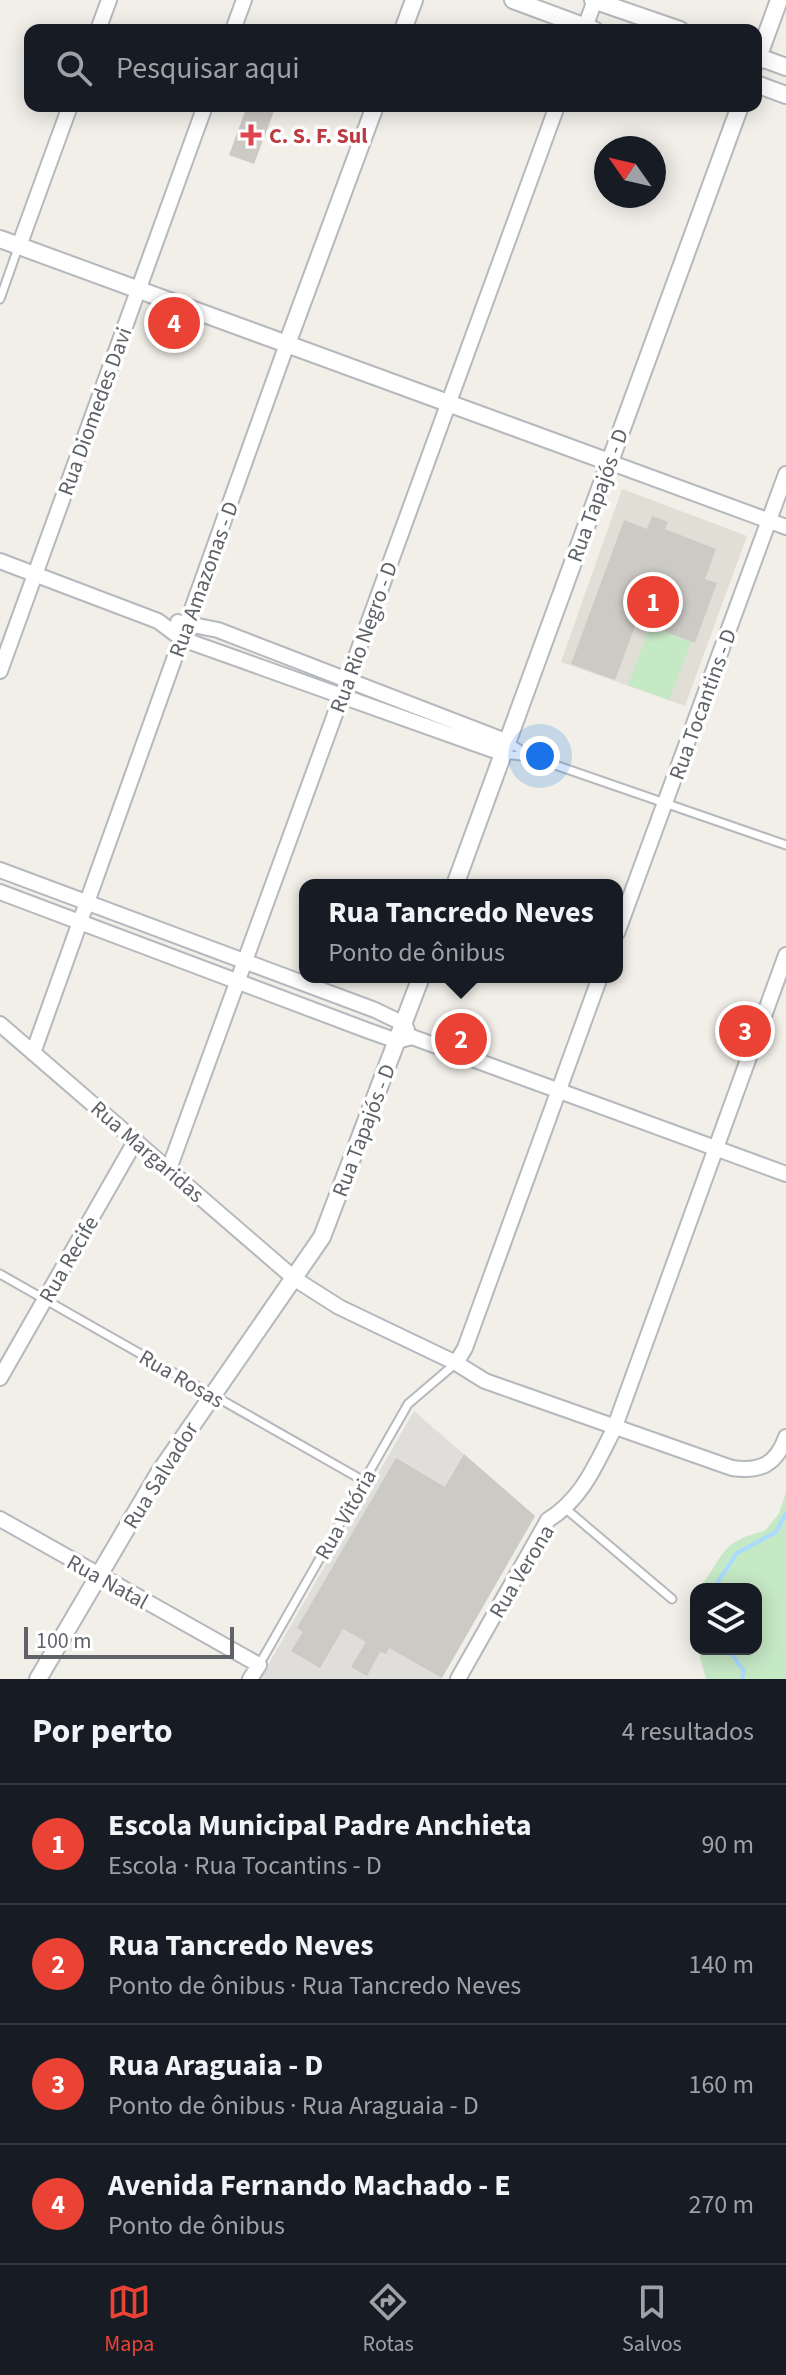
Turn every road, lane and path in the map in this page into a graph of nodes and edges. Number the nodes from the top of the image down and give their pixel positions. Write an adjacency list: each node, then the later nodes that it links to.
1 (109, 0): 7 (street)
2 (244, 0): 8 (street)
3 (414, 0): 9 (street)
4 (513, 0): 10 (street)
5 (595, 0): 11 (street); 12 (street)
6 (779, 0): 13 (street)
7 (100, 24)
8 (235, 24)
9 (405, 24)
10 (574, 24)
11 (588, 24)
12 (663, 24)
13 (762, 46)
14 (762, 60): 15 (street)
15 (786, 67)
16 (762, 86): 17 (street)
17 (786, 95)
18 (68, 112): 24 (street)
19 (203, 112): 25 (street, Rua Diomedes Davi)
20 (373, 112): 27 (street, Rua Amazonas - D)
21 (555, 112): 28 (street, Rua Rio Negro - D)
22 (738, 112): 29 (street, Rua Tapajós - D)
23 (0, 239): 24 (street)
24 (19, 246): 25 (street); 26 (lane)
25 (138, 289): 27 (street); 34 (street, Rua Diomedes Davi)
26 (0, 299)
27 (287, 344): 28 (street); 36 (street, Rua Amazonas - D)
28 (450, 403): 29 (street); 39 (street, Rua Rio Negro - D)
29 (609, 462): 31 (street); 41 (street, Rua Tapajós - D)
30 (786, 474): 31 (street, Rua Tocantins - D)
31 (769, 521): 32 (street); 43 (street, Rua Tocantins - D)
32 (786, 527)
33 (0, 561): 34 (street)
34 (35, 574): 35 (street); 38 (street, Rua Diomedes Davi)
35 (158, 621): 36 (street); 37 (street)
36 (188, 623): 37 (street, Rua Amazonas - D); 39 (street)
37 (182, 639): 40 (street); 48 (street, Rua Amazonas - D)
38 (0, 671)
39 (347, 678): 40 (street, Rua Rio Negro - D); 41 (street)
40 (340, 698): 41 (street); 52 (street, Rua Rio Negro - D)
41 (506, 748): 42 (lane); 42 (lane); 46 (street, Rua Tapajós - D)
42 (532, 757): 43 (lane)
43 (666, 803): 44 (lane); 49 (street, Rua Tocantins - D)
44 (786, 845)
45 (0, 870): 48 (street)
46 (457, 879)
47 (0, 892): 50 (street)
48 (87, 903): 50 (street, Rua Amazonas - D); 52 (street)
49 (623, 917)
50 (80, 924): 53 (street); 58 (street, Rua Amazonas - D)
51 (786, 955): 61 (street, Rua Verona)
52 (244, 962): 53 (street, Rua Rio Negro - D); 57 (street)
53 (237, 983): 57 (street); 62 (street, Rua Rio Negro - D)
54 (419, 983): 57 (street, Rua Tapajós - D)
55 (598, 983): 59 (street)
56 (0, 1024): 58 (street, Rua Margaridas)
57 (404, 1034): 59 (street); 65 (street, Rua Tapajós - D)
58 (33, 1053): 60 (street, Rua Margaridas)
59 (558, 1091): 61 (street); 67 (street)
60 (136, 1140): 62 (street, Rua Margaridas); 66 (street, Rua Recife)
61 (716, 1148): 63 (street); 70 (street, Rua Verona)
62 (169, 1169): 65 (street, Rua Margaridas)
63 (786, 1174)
64 (0, 1274): 66 (lane, Rua Rosas)
65 (295, 1279): 67 (street, Rua Margaridas); 69 (street, Rua Salvador)
66 (45, 1300): 68 (street, Rua Recife); 69 (lane, Rua Rosas)
67 (456, 1363): 70 (street, Rua Margaridas); 72 (lane, Rua Vitória)
68 (0, 1378)
69 (210, 1394): 72 (lane, Rua Rosas); 75 (street, Rua Salvador)
70 (614, 1429): 71 (street, Rua Margaridas); 73 (street, Rua Verona)
71 (786, 1437)
72 (364, 1481): 77 (lane, Rua Vitória)
73 (566, 1509): 76 (lane); 80 (street, Rua Verona)
74 (0, 1519): 75 (street, Rua Natal)
75 (99, 1576): 77 (street, Rua Natal); 78 (street, Rua Salvador)
76 (672, 1599)
77 (259, 1665): 79 (street, Rua Vitória)
78 (38, 1679)
79 (250, 1679)
80 (458, 1679)

